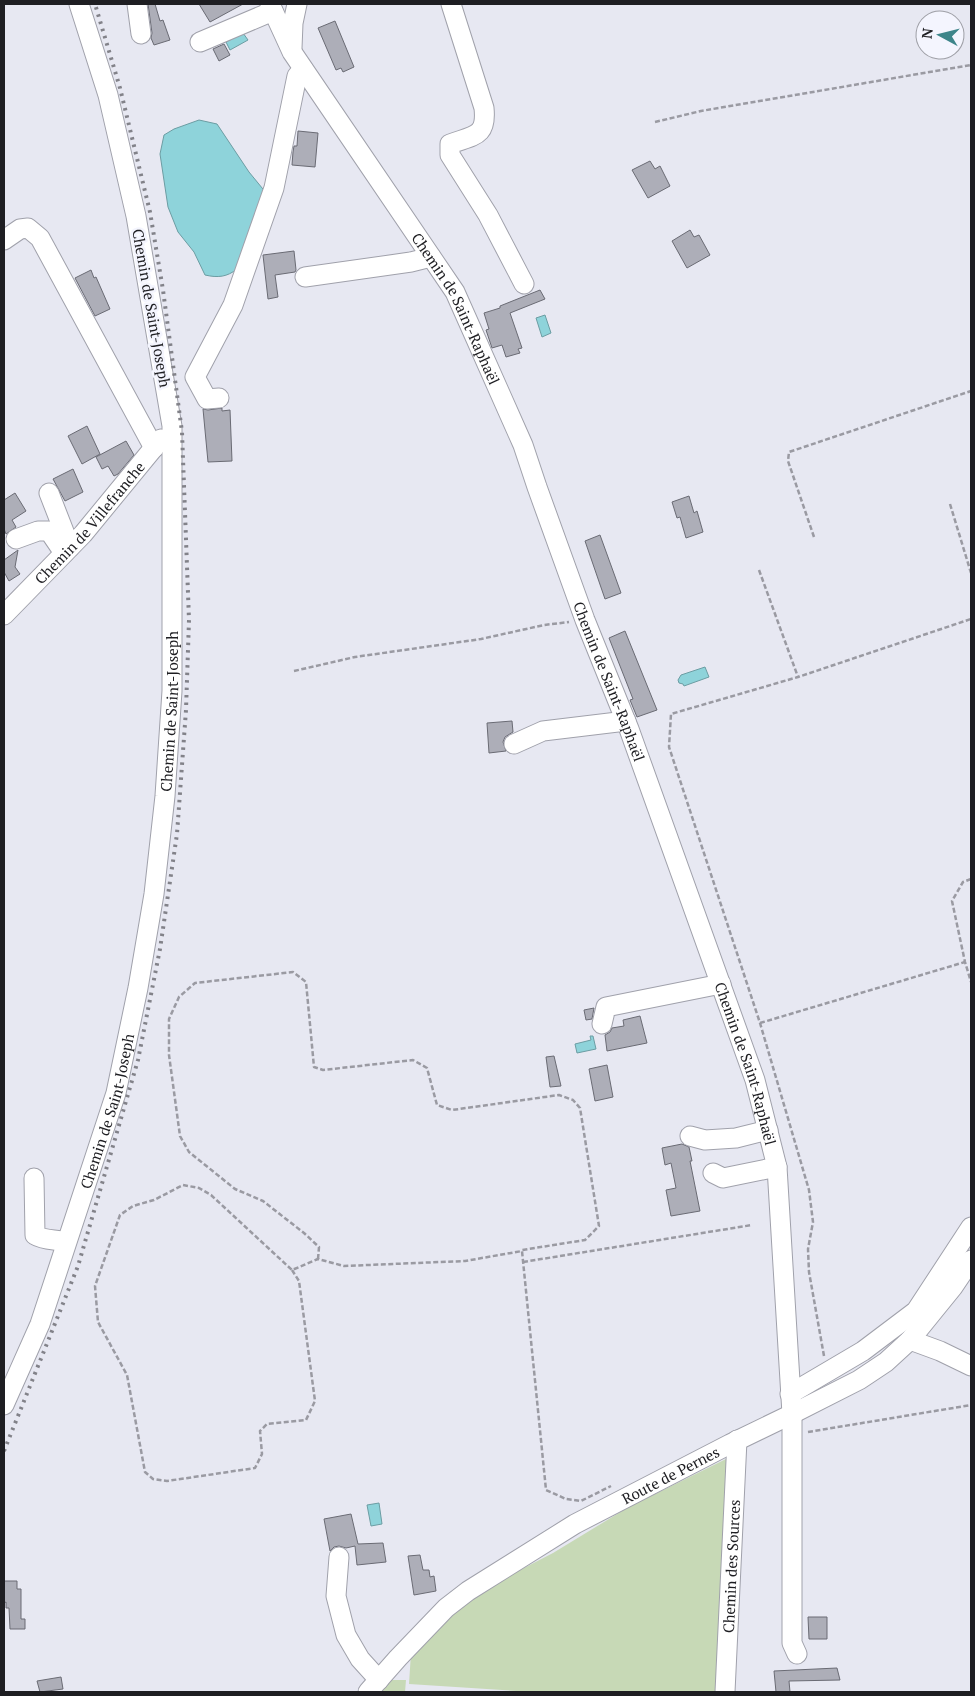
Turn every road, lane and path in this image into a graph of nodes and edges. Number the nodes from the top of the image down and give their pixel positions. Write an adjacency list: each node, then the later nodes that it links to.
1 (79, 4): 18 (street, Chemin de Saint-Joseph)
2 (137, 4): 6 (street)
3 (297, 4): 8 (street)
4 (451, 4): 15 (street)
5 (272, 7): 7 (street); 8 (street, Chemin de Saint-Raphaël)
6 (141, 34)
7 (200, 42)
8 (292, 52): 10 (street, Chemin de Saint-Raphaël)
9 (971, 65): 11 (path)
10 (303, 69): 13 (street, Chemin de Saint-Raphaël); 17 (street)
11 (655, 122)
12 (4, 240): 19 (street)
13 (431, 257): 14 (street); 29 (street, Chemin de Saint-Raphaël)
14 (305, 277)
15 (524, 284)
16 (971, 391): 22 (path)
17 (219, 398)
18 (172, 426): 19 (street, Chemin de Villefranche); 47 (street, Chemin de Saint-Joseph)
19 (154, 448): 24 (street, Chemin de Villefranche)
20 (49, 493): 24 (street)
21 (950, 504): 26 (path)
22 (814, 538)
23 (16, 539): 24 (street)
24 (67, 550): 27 (street, Chemin de Villefranche)
25 (758, 570): 31 (path)
26 (971, 573)
27 (4, 615)
28 (971, 619): 31 (path)
29 (585, 620): 30 (path); 32 (street, Chemin de Saint-Raphaël)
30 (294, 672)
31 (798, 677): 38 (path)
32 (626, 721): 33 (street); 37 (street, Chemin de Saint-Raphaël)
33 (514, 744)
34 (971, 879): 35 (path)
35 (965, 962): 36 (path); 38 (path)
36 (971, 982)
37 (721, 984): 39 (street); 40 (street, Chemin de Saint-Raphaël)
38 (760, 1023): 55 (path)
39 (602, 1024)
40 (768, 1130): 41 (street); 42 (street, Chemin de Saint-Raphaël)
41 (690, 1136)
42 (777, 1167): 43 (street); 56 (street, Chemin de Saint-Raphaël)
43 (713, 1173)
44 (34, 1178): 47 (street)
45 (752, 1225): 51 (path)
46 (971, 1227): 55 (street)
47 (66, 1242): 58 (street, Chemin de Saint-Joseph)
48 (522, 1251): 49 (path); 49 (path); 51 (path)
49 (318, 1259): 52 (path)
50 (971, 1260): 53 (street, Route de Pernes)
51 (523, 1262): 62 (path)
52 (292, 1270): 52 (path)
53 (910, 1340): 54 (street); 59 (street, Route de Pernes)
54 (971, 1366)
55 (827, 1372): 56 (street)
56 (790, 1394): 59 (street, Chemin de Saint-Raphaël)
57 (971, 1404): 60 (path)
58 (4, 1405)
59 (792, 1414): 60 (street, Chemin de Saint-Raphaël); 61 (street, Route de Pernes)
60 (792, 1435): 64 (street, Chemin de Saint-Raphaël)
61 (737, 1440): 65 (street, Route de Pernes); 66 (street, Chemin des Sources)
62 (616, 1483)
63 (339, 1557): 65 (street)
64 (797, 1654)
65 (373, 1686)
66 (726, 1692)

